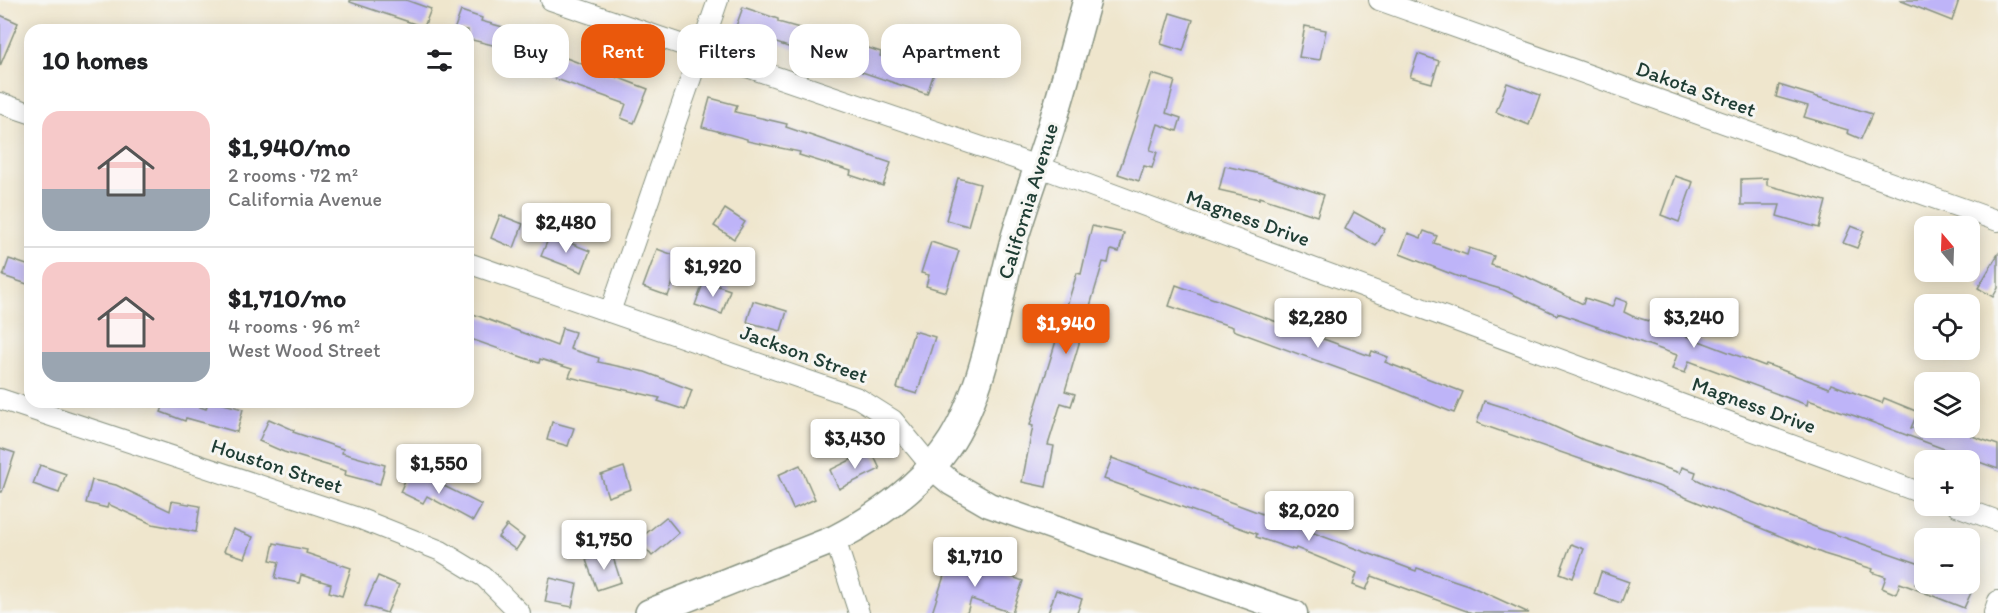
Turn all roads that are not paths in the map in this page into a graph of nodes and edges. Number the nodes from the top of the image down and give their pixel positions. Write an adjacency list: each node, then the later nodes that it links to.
1 (551, 0): 6 (street, Magness Drive)
2 (718, 0): 5 (street)
3 (1087, 0): 11 (main road, California Avenue)
4 (1378, 0): 12 (street, Dakota Street)
5 (710, 24)
6 (677, 43)
7 (777, 77): 11 (street, Magness Drive)
8 (691, 78): 14 (street)
9 (0, 103): 10 (street)
10 (24, 111)
11 (1037, 165): 18 (main road, California Avenue); 19 (street, Magness Drive)
12 (1998, 222)
13 (474, 265): 14 (street, Jackson Street)
14 (610, 312): 18 (street, Jackson Street)
15 (0, 399): 16 (street, Houston Street)
16 (24, 407)
17 (27, 408): 24 (street, Houston Street)
18 (931, 466): 22 (main road, California Avenue); 27 (street)
19 (1914, 490)
20 (1980, 514): 21 (street)
21 (1998, 521)
22 (834, 539): 25 (main road, California Avenue); 26 (street)
23 (1998, 601): 28 (street)
24 (520, 613)
25 (649, 613)
26 (859, 613)
27 (1294, 613)
28 (1994, 613)

